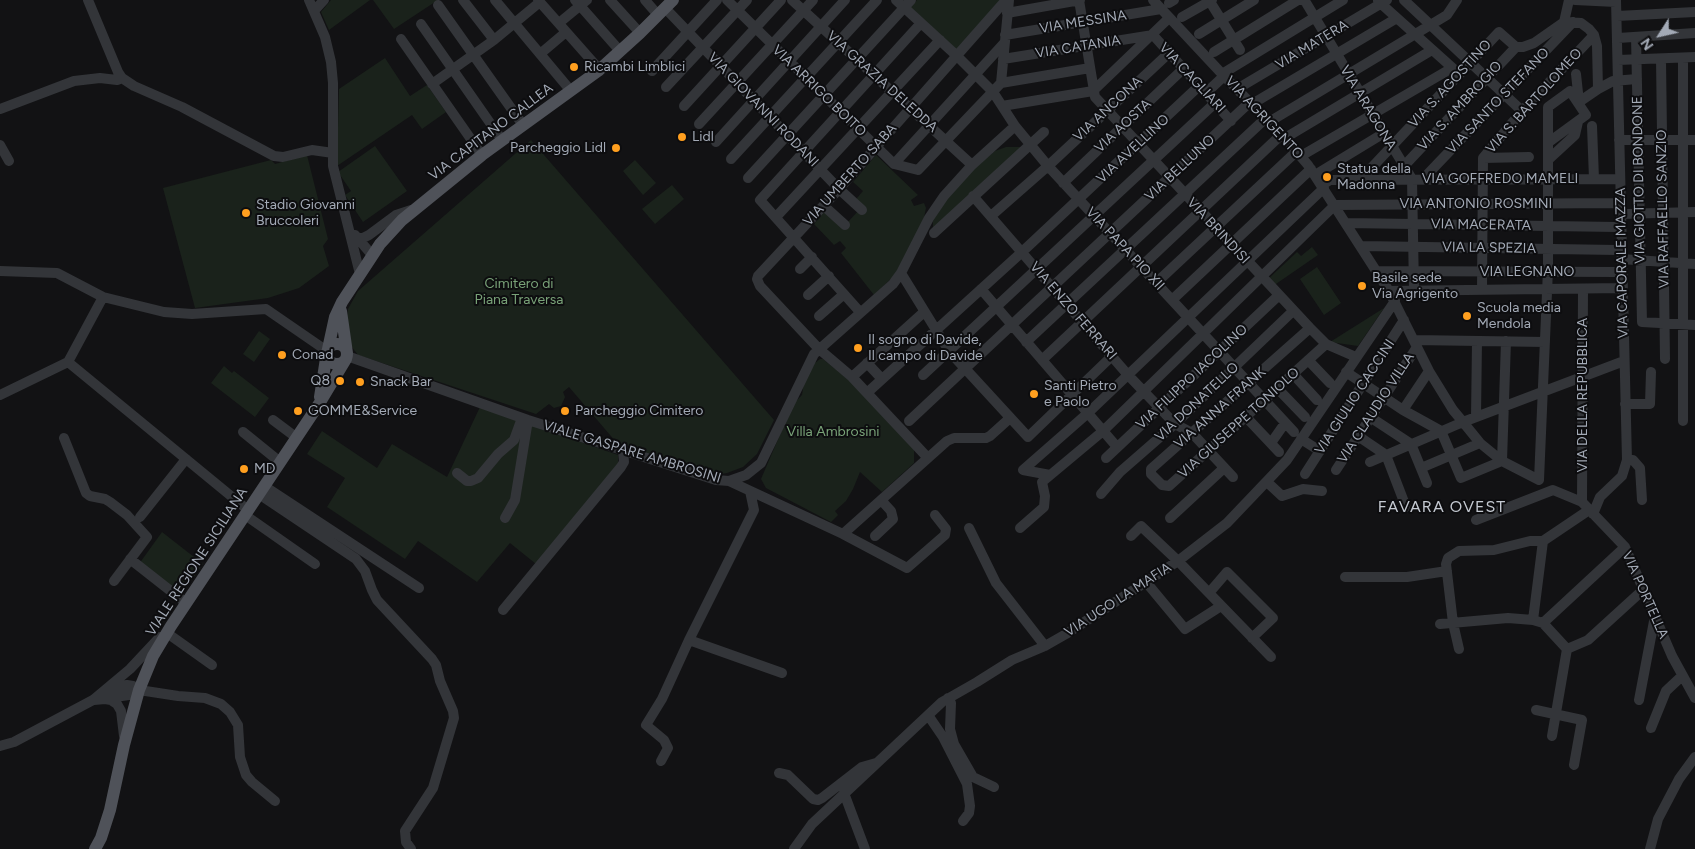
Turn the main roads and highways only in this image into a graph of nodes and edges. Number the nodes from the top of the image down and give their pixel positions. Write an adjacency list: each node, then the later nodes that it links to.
1 (666, 8): 2 (main road, VIA CAPITANO CALLEA)
2 (342, 302): 3 (main road, VIA CAPITANO CALLEA); 4 (main road)
3 (327, 351): 4 (main road); 5 (main road, VIA CAPITANO CALLEA)
4 (346, 356): 5 (main road, VIALE REGIONE SICILIANA)
5 (319, 404): 6 (main road, VIALE REGIONE SICILIANA)
6 (95, 849)

